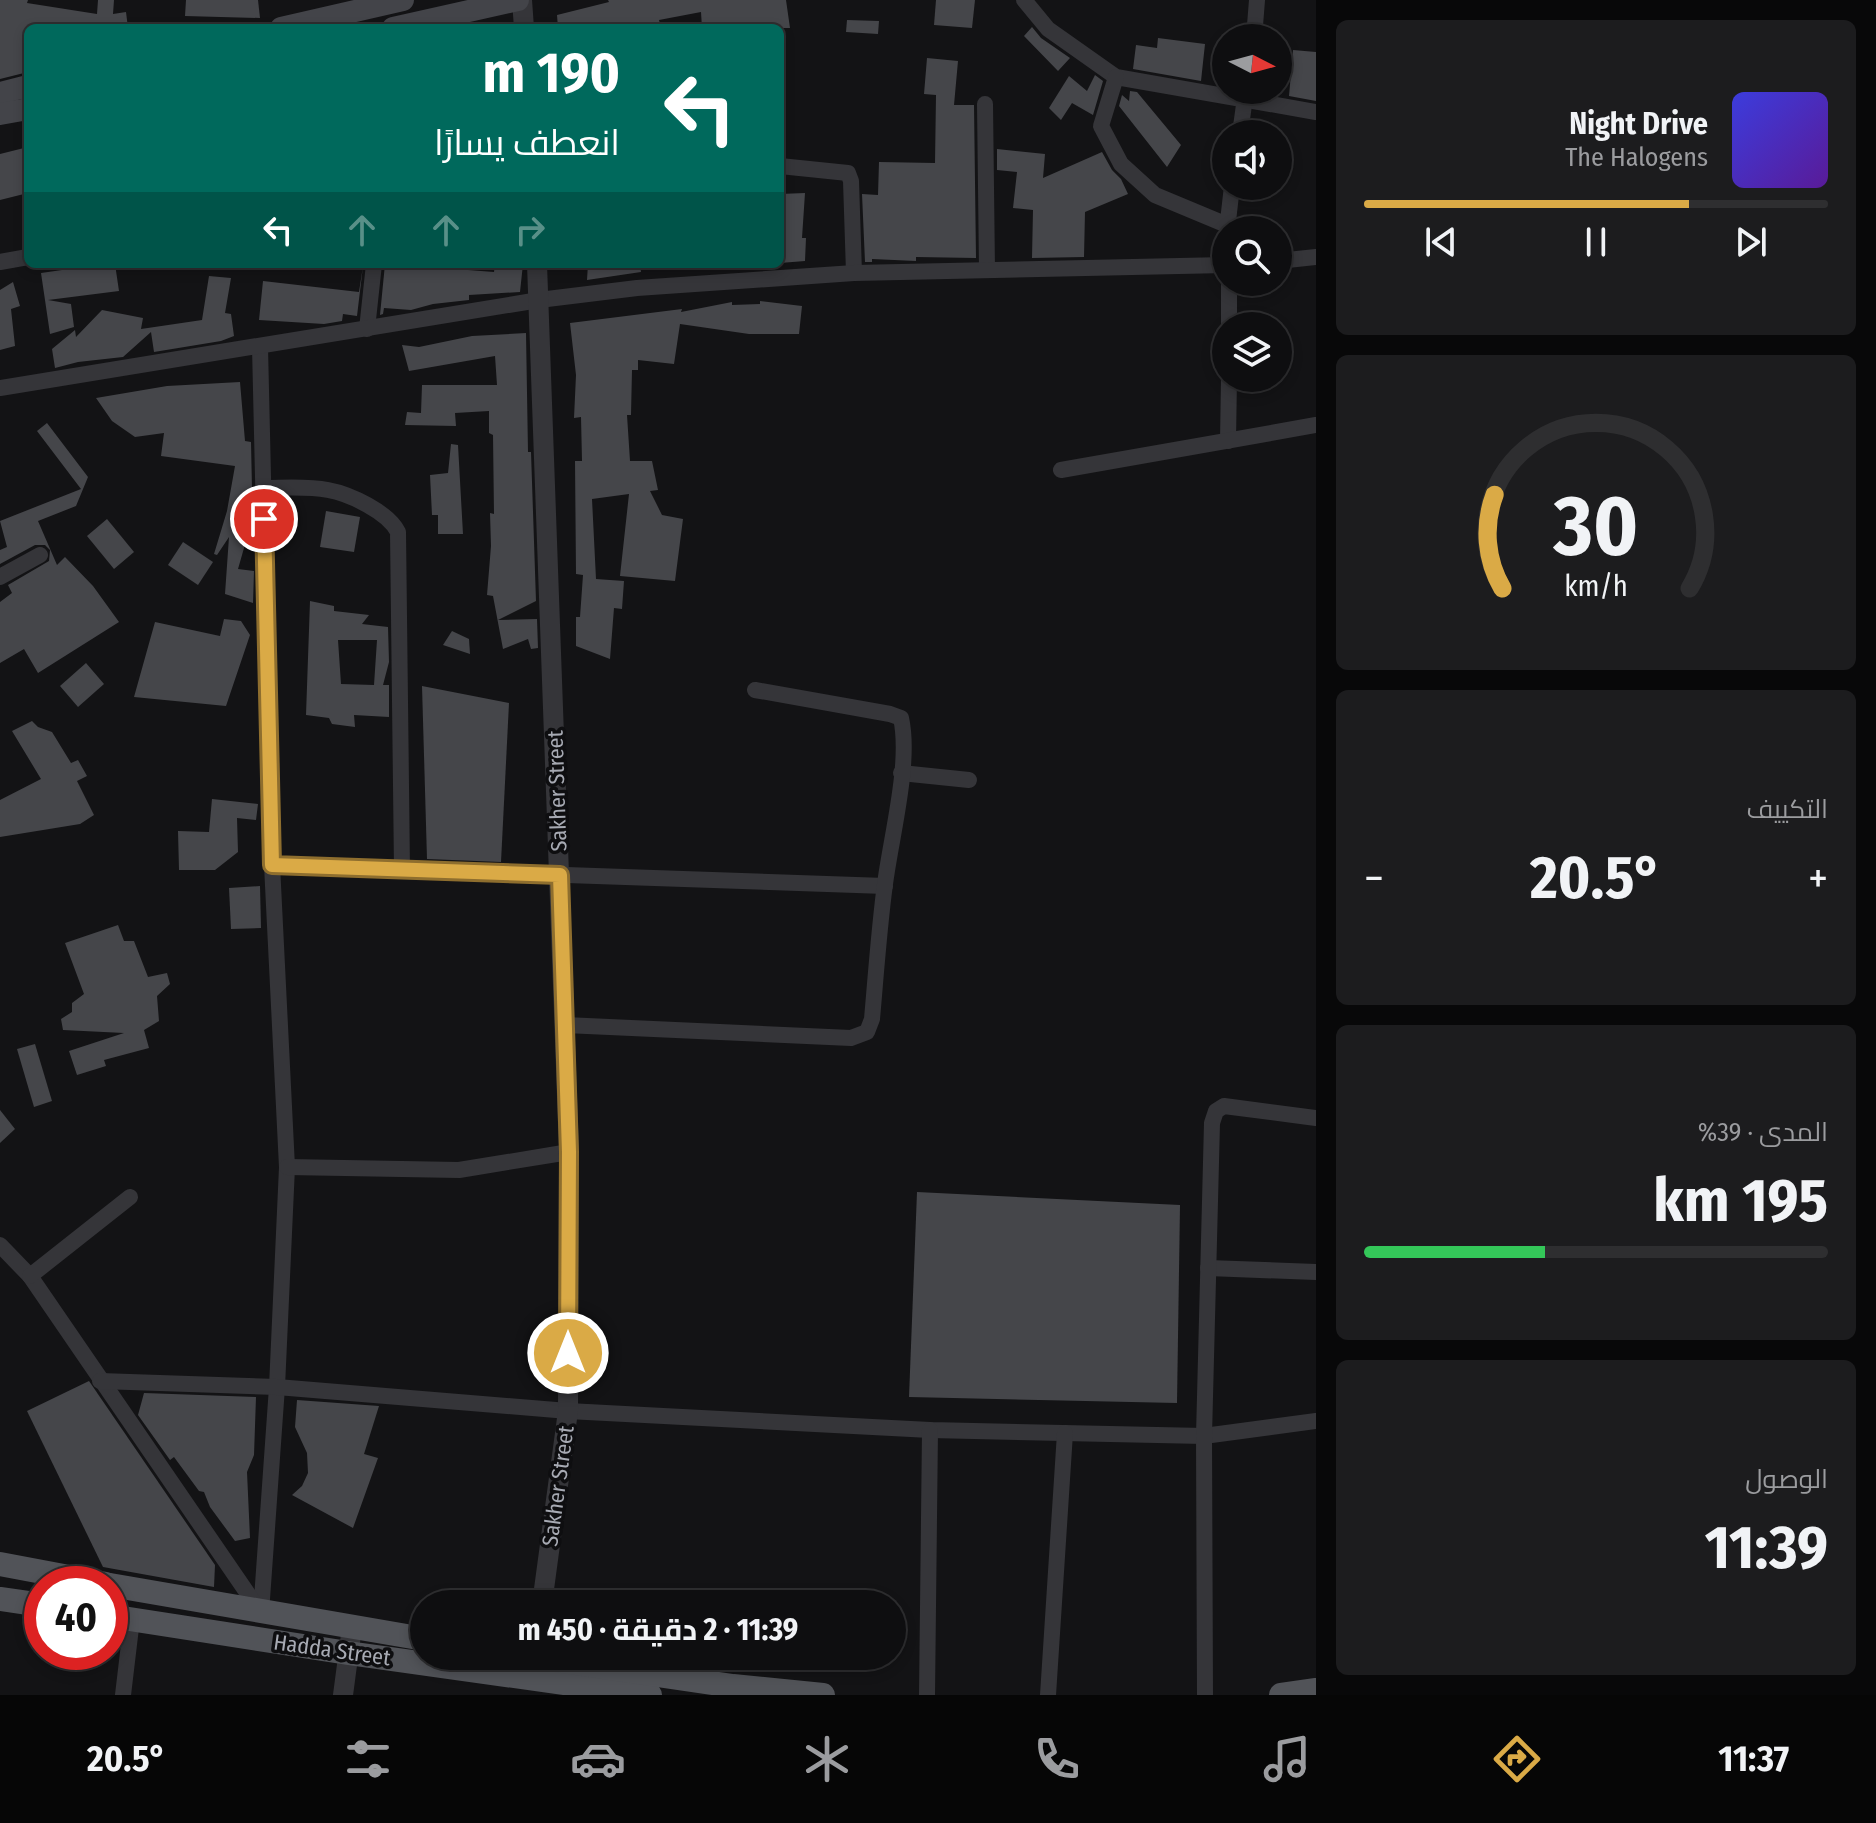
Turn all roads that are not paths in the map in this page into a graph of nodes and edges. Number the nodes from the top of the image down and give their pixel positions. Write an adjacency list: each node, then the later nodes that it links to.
1 (403, 0): 5 (main road)
2 (520, 0): 6 (main road); 7 (street)
3 (1024, 0): 9 (street)
4 (1257, 0): 8 (street)
5 (298, 24)
6 (411, 24)
7 (523, 24)
8 (1255, 24)
9 (1116, 77): 11 (street); 19 (street)
10 (24, 87): 12 (main road)
11 (1212, 90)
12 (0, 93)
13 (985, 104): 27 (street)
14 (1285, 104): 16 (street)
15 (24, 110): 17 (main road)
16 (1316, 112)
17 (0, 114)
18 (784, 166): 28 (street)
19 (1212, 220)
20 (1316, 257): 22 (street)
21 (24, 258): 23 (street)
22 (1292, 260)
23 (0, 262)
24 (1212, 265): 27 (street)
25 (374, 268): 30 (street)
26 (537, 268): 29 (street, Sakher Street)
27 (987, 270): 28 (street)
28 (854, 273): 29 (street)
29 (539, 300): 30 (street); 45 (street, Sakher Street)
30 (367, 329): 31 (street)
31 (260, 347): 32 (street); 37 (street)
32 (0, 388)
33 (1229, 392): 35 (street)
34 (1316, 425): 35 (street)
35 (1228, 441): 36 (street)
36 (1061, 470)
37 (263, 488): 43 (street); 44 (street)
38 (40, 555): 39 (street)
39 (0, 577)
40 (755, 690): 41 (street)
41 (901, 773): 42 (street); 46 (street)
42 (969, 780)
43 (272, 865): 44 (street); 50 (street)
44 (402, 870): 45 (street)
45 (560, 875): 46 (street); 47 (street, Sakher Street)
46 (885, 886): 47 (street)
47 (565, 1025): 49 (street, Sakher Street)
48 (1316, 1118): 53 (street)
49 (569, 1152): 50 (street); 58 (street, Sakher Street)
50 (287, 1167): 57 (street)
51 (130, 1197): 55 (street)
52 (0, 1245): 55 (street)
53 (1208, 1268): 54 (street); 62 (street)
54 (1316, 1272)
55 (30, 1276): 56 (street)
56 (100, 1381): 57 (street); 69 (street)
57 (277, 1387): 58 (street); 69 (street)
58 (568, 1411): 60 (street); 66 (street, Sakher Street)
59 (1316, 1421): 62 (street)
60 (930, 1430): 61 (street); 81 (street)
61 (1065, 1433): 62 (street); 82 (street)
62 (1204, 1436): 83 (street)
63 (0, 1564): 64 (main road, Hadda Street)
64 (24, 1568)
65 (128, 1588): 69 (main road, Hadda Street)
66 (544, 1590)
67 (0, 1599): 68 (main road)
68 (24, 1602)
69 (261, 1613): 71 (main road, Hadda Street)
70 (128, 1619): 73 (main road, Hadda Street)
71 (352, 1627): 72 (main road, Hadda Street); 73 (street)
72 (410, 1637)
73 (348, 1653): 77 (street); 79 (main road, Hadda Street)
74 (122, 1670): 78 (street)
75 (626, 1670): 80 (main road)
76 (1316, 1690): 84 (main road)
77 (346, 1692)
78 (123, 1695)
79 (650, 1695)
80 (823, 1695)
81 (927, 1695)
82 (1048, 1695)
83 (1205, 1695)
84 (1281, 1695)

